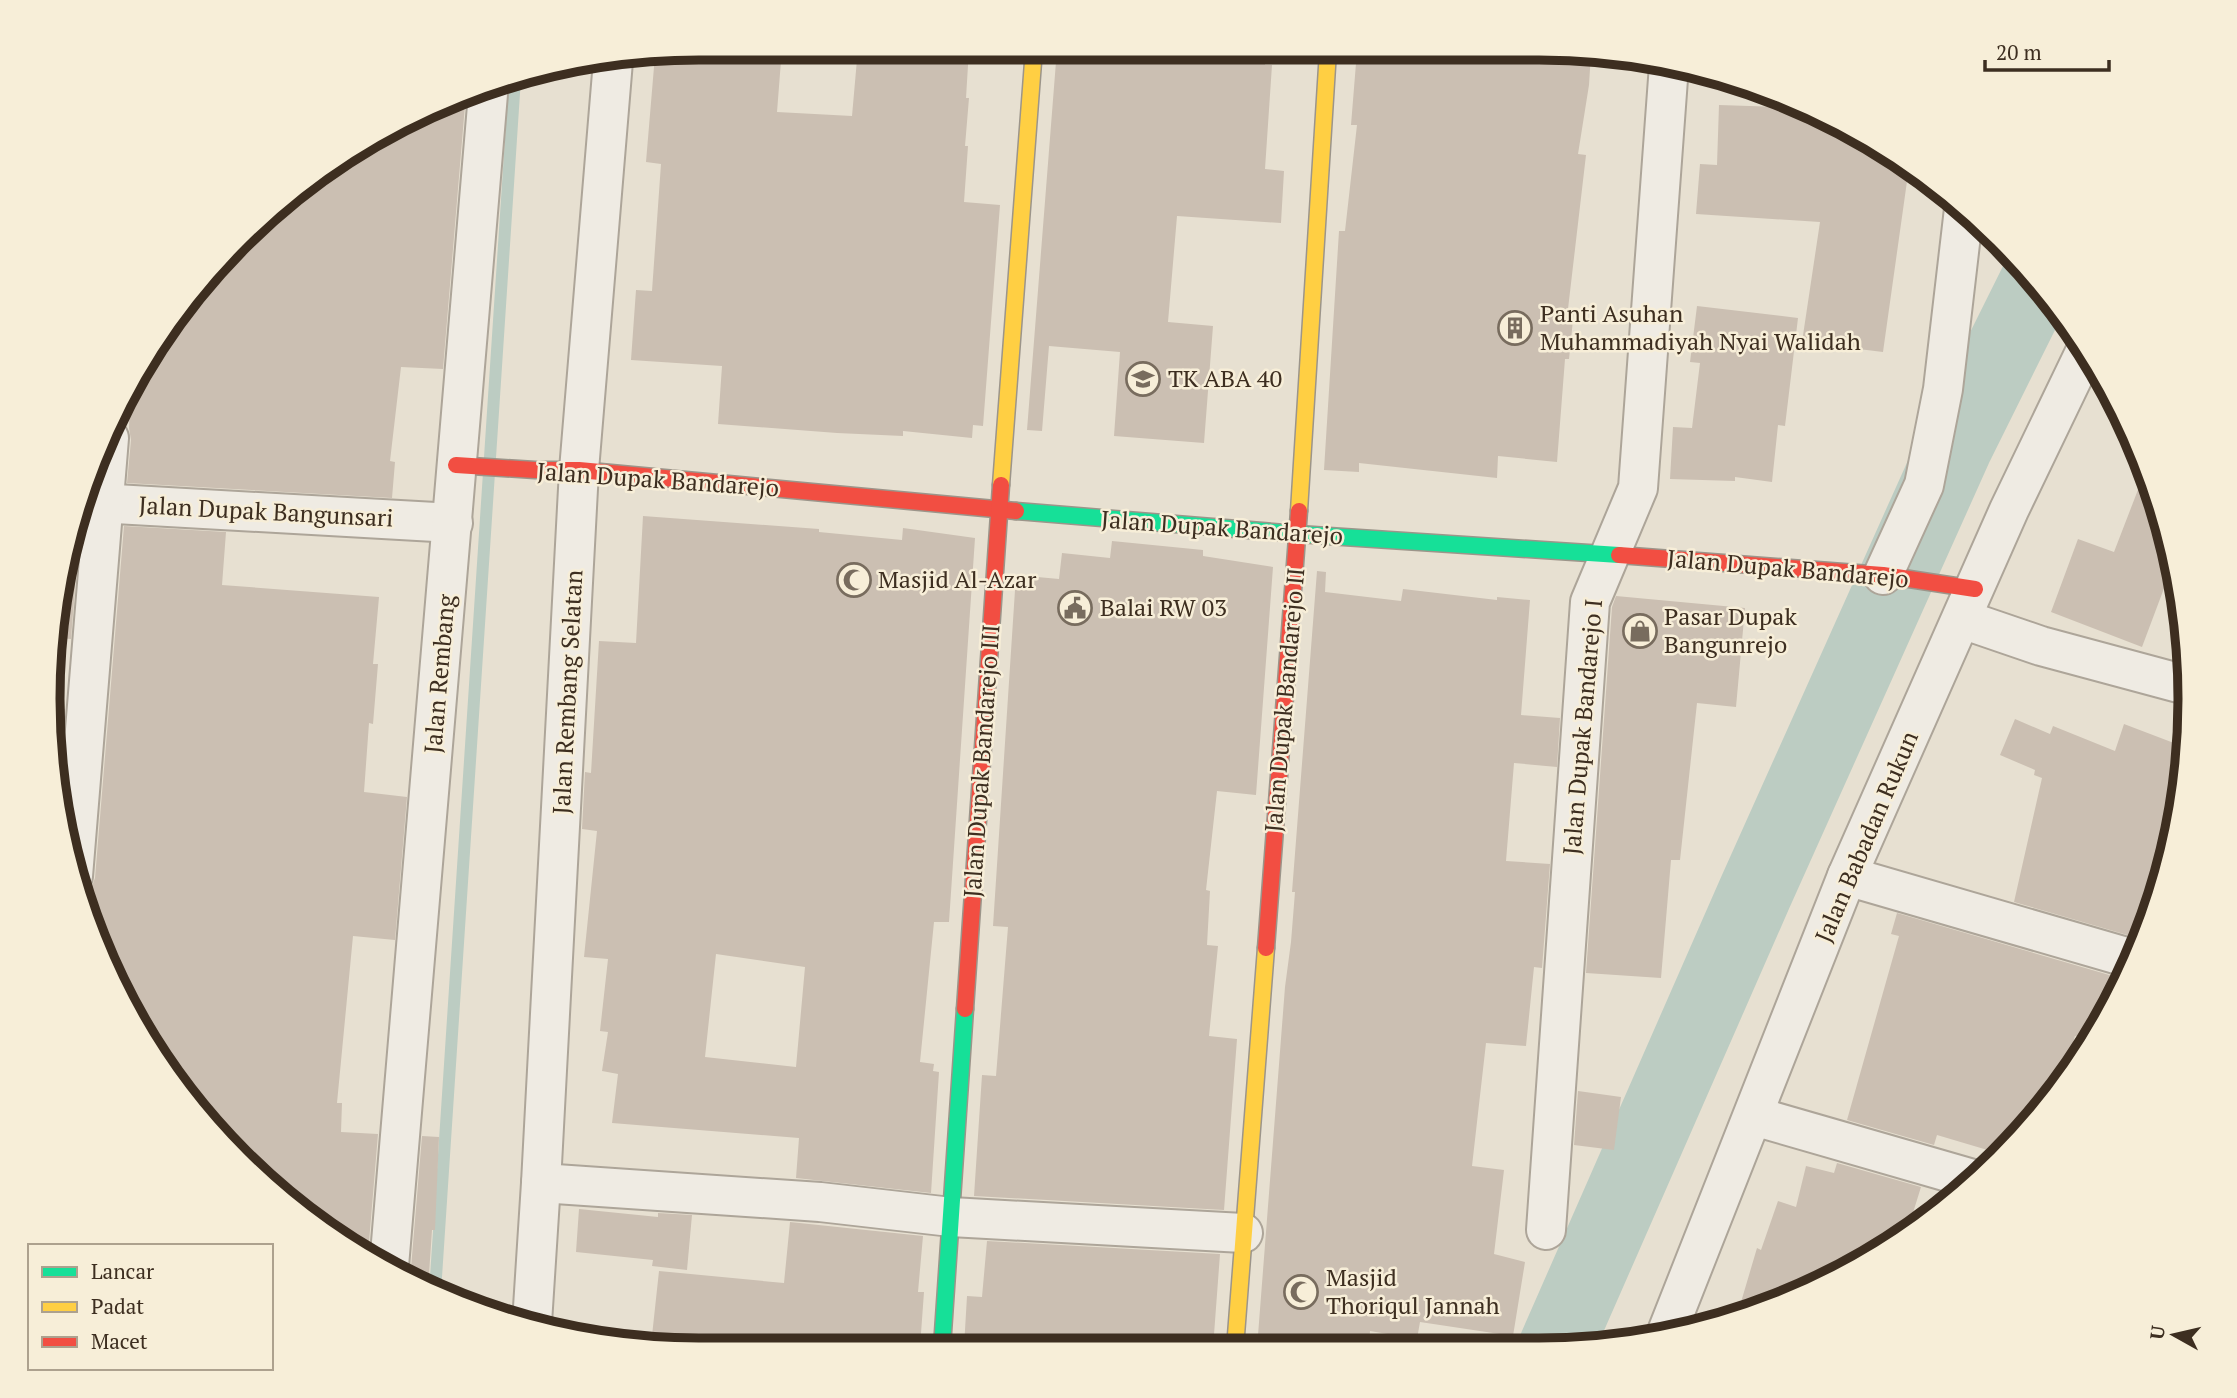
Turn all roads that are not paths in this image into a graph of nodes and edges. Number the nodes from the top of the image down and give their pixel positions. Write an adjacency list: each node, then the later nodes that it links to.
1 (1033, 60): 12 (street, Jalan Dupak Bandarejo III)
2 (1327, 60): 14 (street, Jalan Dupak Bandarejo II)
3 (613, 66): 9 (street, Jalan Rembang Selatan)
4 (1668, 73): 15 (street, Jalan Dupak Bandarejo I)
5 (488, 95): 8 (street, Jalan Rembang)
6 (1963, 221): 16 (street)
7 (2086, 369): 17 (street, Jalan Babadan Rukun)
8 (463, 466): 9 (street, Jalan Dupak Bandarejo); 13 (street, Jalan Rembang)
9 (579, 470): 12 (street, Jalan Dupak Bandarejo); 24 (street, Jalan Rembang Selatan)
10 (99, 477): 11 (street)
11 (92, 503): 13 (street, Jalan Dupak Bangunsari); 19 (street)
12 (999, 510): 14 (street, Jalan Dupak Bandarejo); 25 (street, Jalan Dupak Bandarejo III)
13 (453, 523): 28 (street, Jalan Rembang)
14 (1298, 534): 15 (street, Jalan Dupak Bandarejo); 27 (street, Jalan Dupak Bandarejo II)
15 (1611, 554): 16 (street, Jalan Dupak Bandarejo); 26 (street, Jalan Dupak Bandarejo I)
16 (1888, 576): 17 (street, Jalan Dupak Bandarejo)
17 (1964, 598): 18 (street); 20 (street, Jalan Babadan Rukun)
18 (2177, 682)
19 (75, 837)
20 (1847, 876): 21 (street); 22 (street, Jalan Babadan Rukun)
21 (2124, 956)
22 (1754, 1116): 23 (street); 30 (street, Jalan Babadan Rukun)
23 (1964, 1176)
24 (541, 1183): 25 (street); 29 (street, Jalan Rembang Selatan)
25 (951, 1217): 27 (street); 31 (street, Jalan Dupak Bandarejo III)
26 (1546, 1230)
27 (1243, 1233): 32 (street, Jalan Dupak Bandarejo II)
28 (390, 1259)
29 (532, 1317)
30 (1670, 1324)
31 (943, 1338)
32 (1237, 1338)

